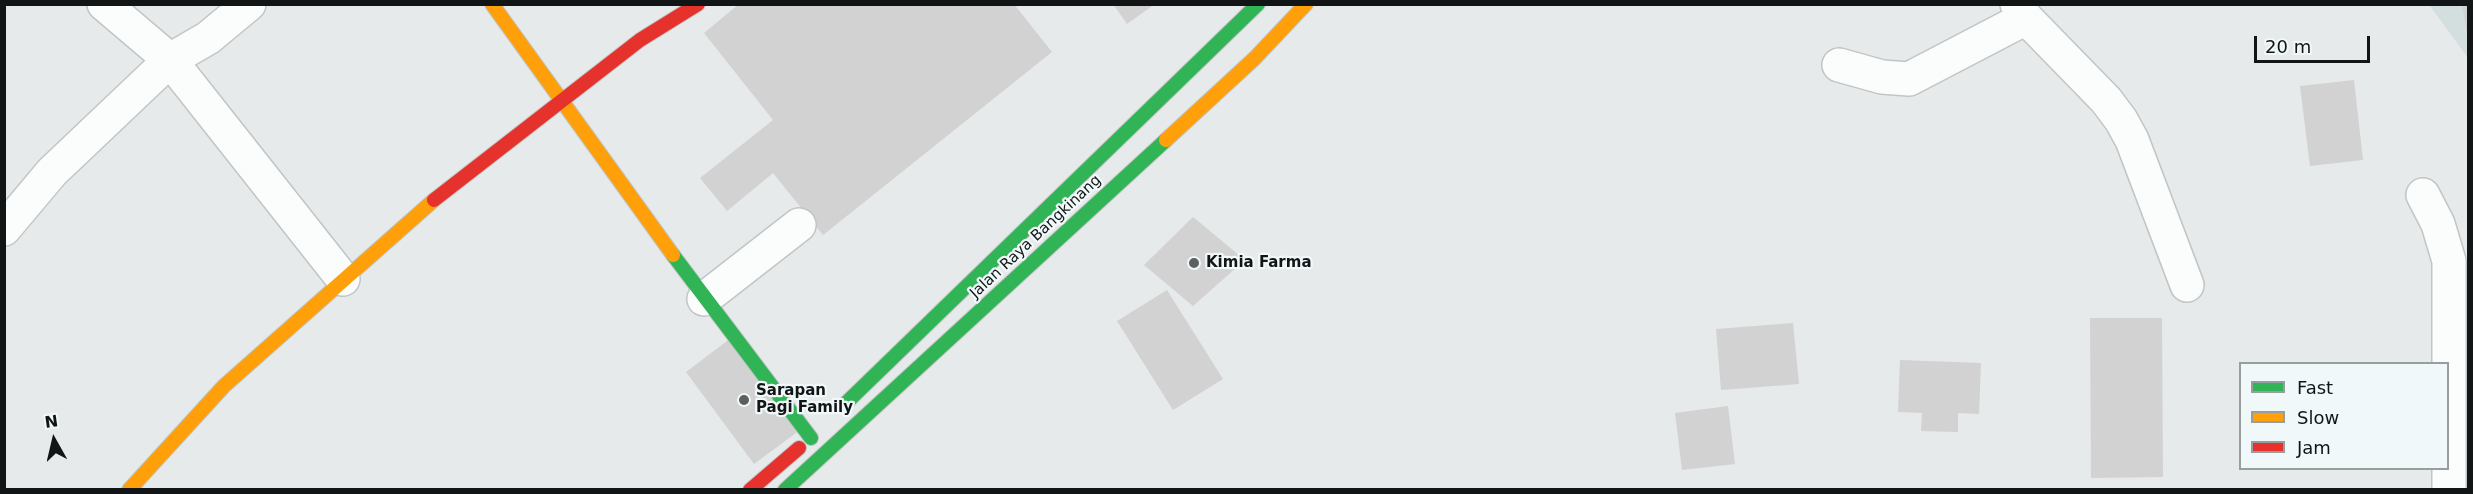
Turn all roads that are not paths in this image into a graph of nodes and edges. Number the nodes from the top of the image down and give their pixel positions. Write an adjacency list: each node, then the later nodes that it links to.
1 (104, 4): 8 (street)
2 (249, 4): 8 (street)
3 (492, 4): 10 (main road)
4 (698, 4): 10 (main road)
5 (1258, 4): 17 (main road, Jalan Raya Bangkinang)
6 (1306, 4): 20 (main road, Jalan Raya Bangkinang)
7 (2022, 11): 9 (street); 15 (street)
8 (170, 60): 13 (street); 14 (street)
9 (1839, 65)
10 (561, 101): 14 (main road); 16 (main road)
11 (2423, 195): 21 (street)
12 (799, 225): 16 (street)
13 (4, 229)
14 (343, 279): 18 (main road)
15 (2187, 285)
16 (704, 299): 19 (main road)
17 (837, 413)
18 (129, 489)
19 (750, 489)
20 (785, 489)
21 (2449, 489)

